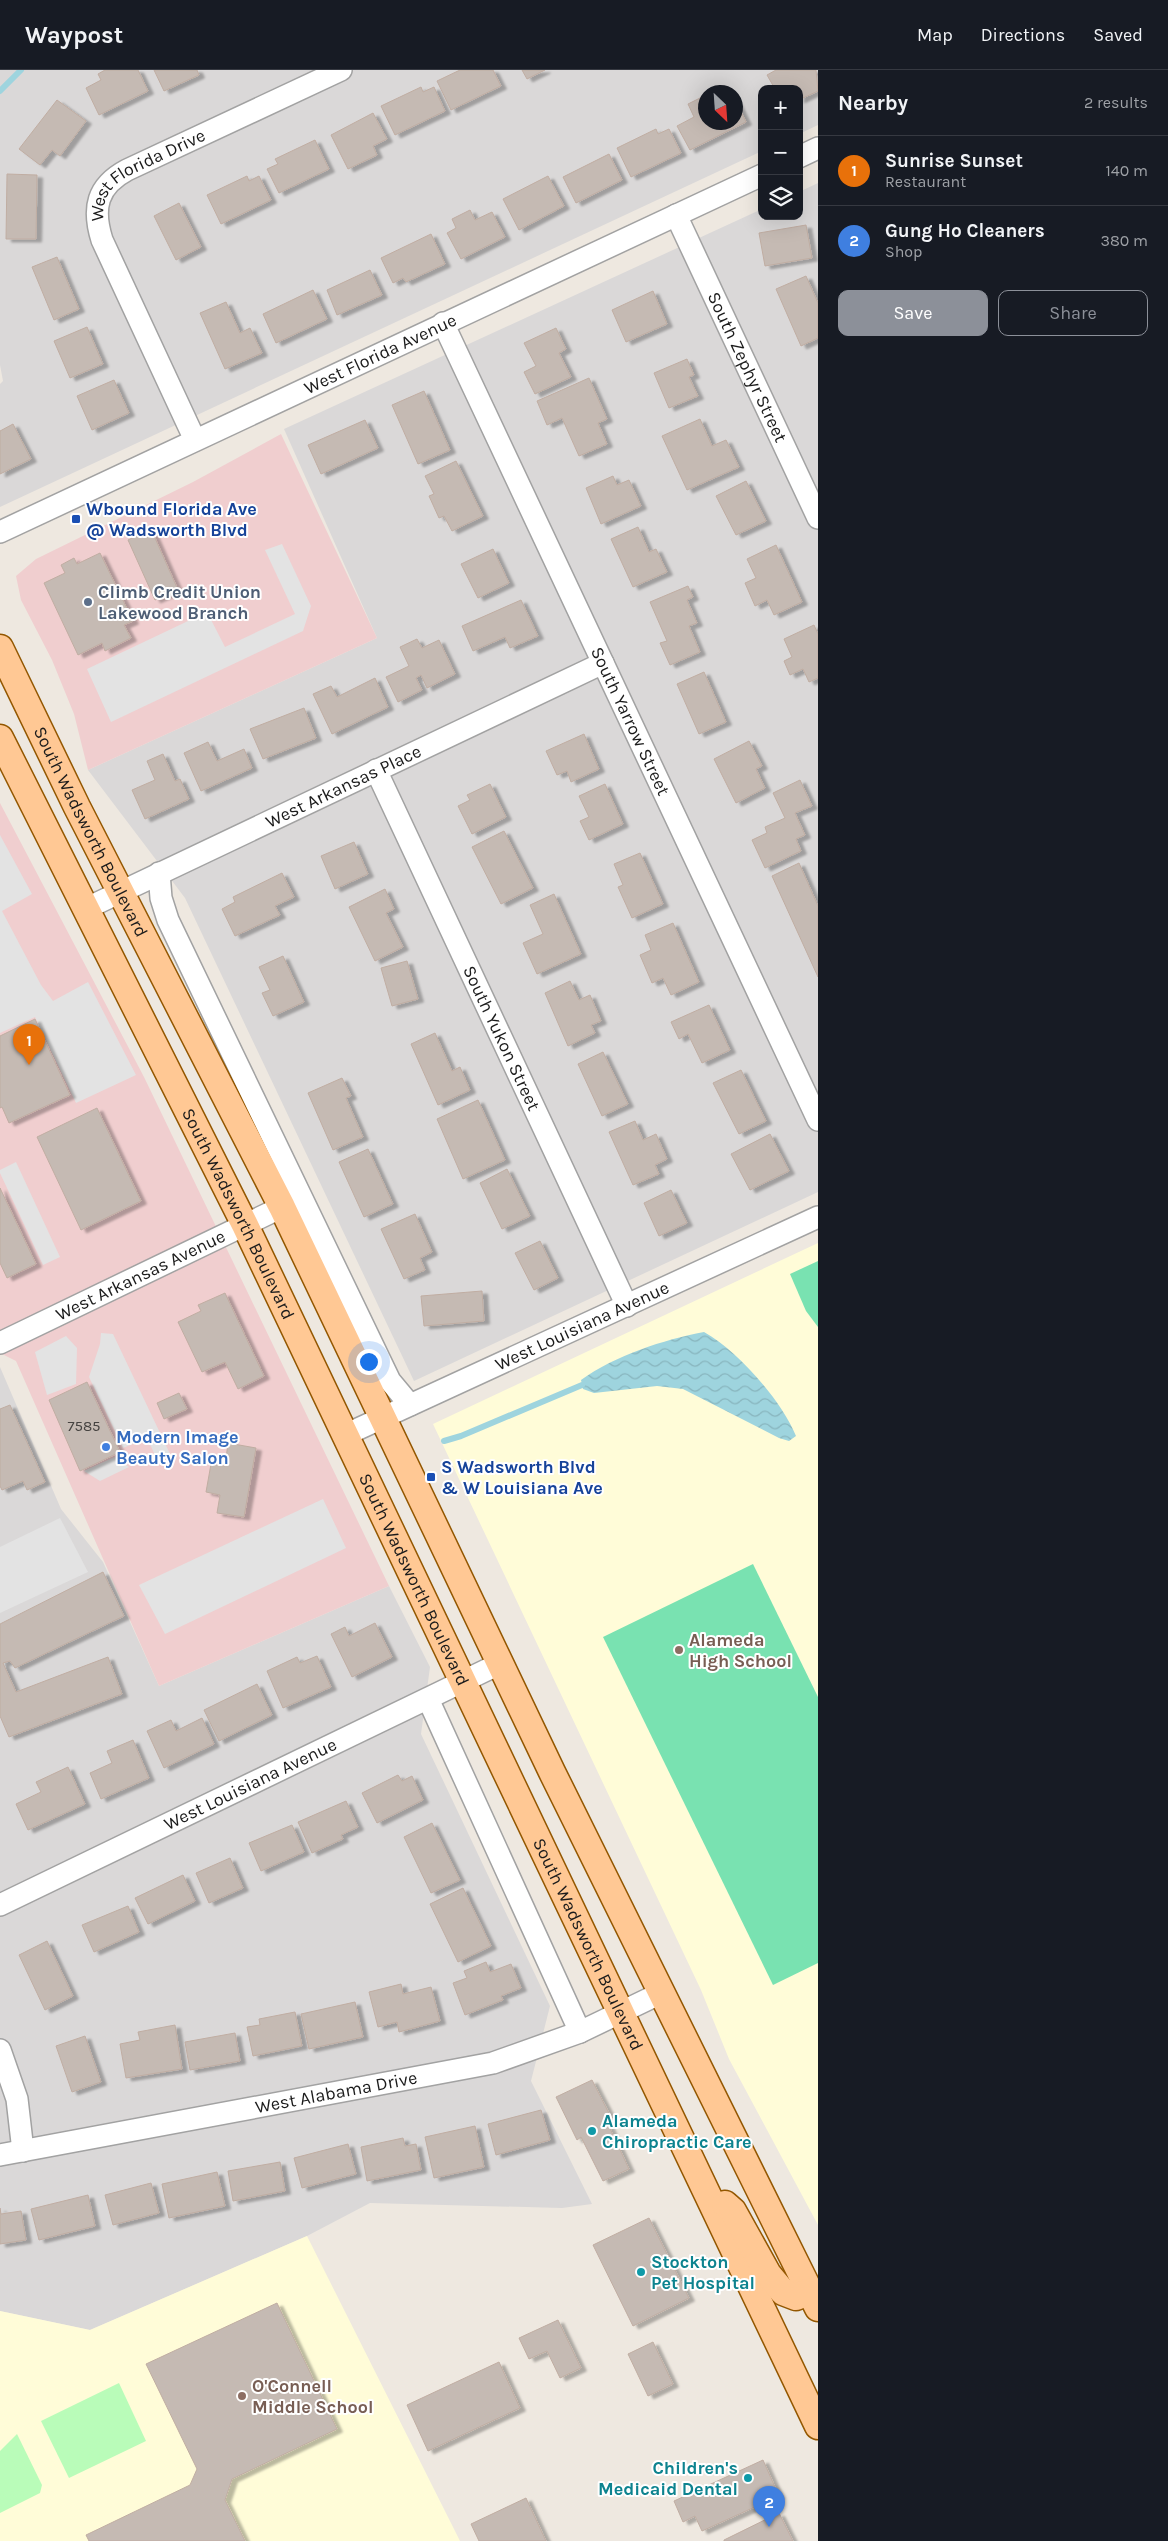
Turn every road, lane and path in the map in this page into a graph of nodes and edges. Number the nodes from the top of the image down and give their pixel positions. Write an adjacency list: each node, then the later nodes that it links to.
1 (341, 70): 7 (street, West Florida Drive)
2 (818, 148): 3 (street)
3 (803, 155)
4 (758, 177): 5 (street, West Florida Avenue)
5 (676, 215): 6 (street, West Florida Avenue); 8 (street, South Zephyr Street)
6 (443, 323): 7 (street, West Florida Avenue); 11 (street, South Yarrow Street)
7 (195, 440): 9 (street, West Florida Avenue)
8 (818, 518)
9 (0, 532)
10 (0, 648): 15 (main road, South Wadsworth Boulevard)
11 (603, 663): 13 (street, West Arkansas Place); 17 (street, South Yarrow Street)
12 (0, 738): 16 (main road, South Wadsworth Boulevard)
13 (376, 770): 14 (street, West Arkansas Place); 21 (street, South Yukon Street)
14 (159, 873): 15 (street, West Arkansas Place); 23 (street, South Wadsworth Boulevard)
15 (121, 892): 16 (street, West Arkansas Place); 18 (main road, South Wadsworth Boulevard)
16 (85, 909): 20 (main road, South Wadsworth Boulevard)
17 (818, 1120)
18 (282, 1207): 20 (street, West Arkansas Avenue); 24 (main road, South Wadsworth Boulevard)
19 (818, 1217): 21 (street, West Louisiana Avenue)
20 (245, 1225): 22 (street, West Arkansas Avenue); 25 (main road, South Wadsworth Boulevard)
21 (627, 1306): 23 (street, West Louisiana Avenue)
22 (0, 1343)
23 (410, 1405): 24 (street, West Louisiana Avenue)
24 (382, 1418): 25 (street, West Louisiana Avenue); 26 (main road, South Wadsworth Boulevard)
25 (345, 1435): 27 (main road, South Wadsworth Boulevard)
26 (501, 1663): 27 (street, West Louisiana Avenue); 30 (main road, South Wadsworth Boulevard)
27 (461, 1682): 28 (street, West Louisiana Avenue); 31 (main road, South Wadsworth Boulevard)
28 (428, 1699): 29 (street, West Louisiana Avenue); 32 (street, South Wadsworth Boulevard)
29 (0, 1905)
30 (661, 1993): 31 (street, West Alabama Drive); 37 (main road, South Wadsworth Boulevard)
31 (620, 2012): 32 (street, West Alabama Drive); 36 (main road, South Wadsworth Boulevard)
32 (580, 2032): 34 (street, West Alabama Drive)
33 (0, 2050): 34 (street)
34 (23, 2151): 35 (street, West Alabama Drive)
35 (0, 2155)
36 (701, 2181): 37 (main road); 38 (main road, South Wadsworth Boulevard)
37 (815, 2296)
38 (818, 2426)

